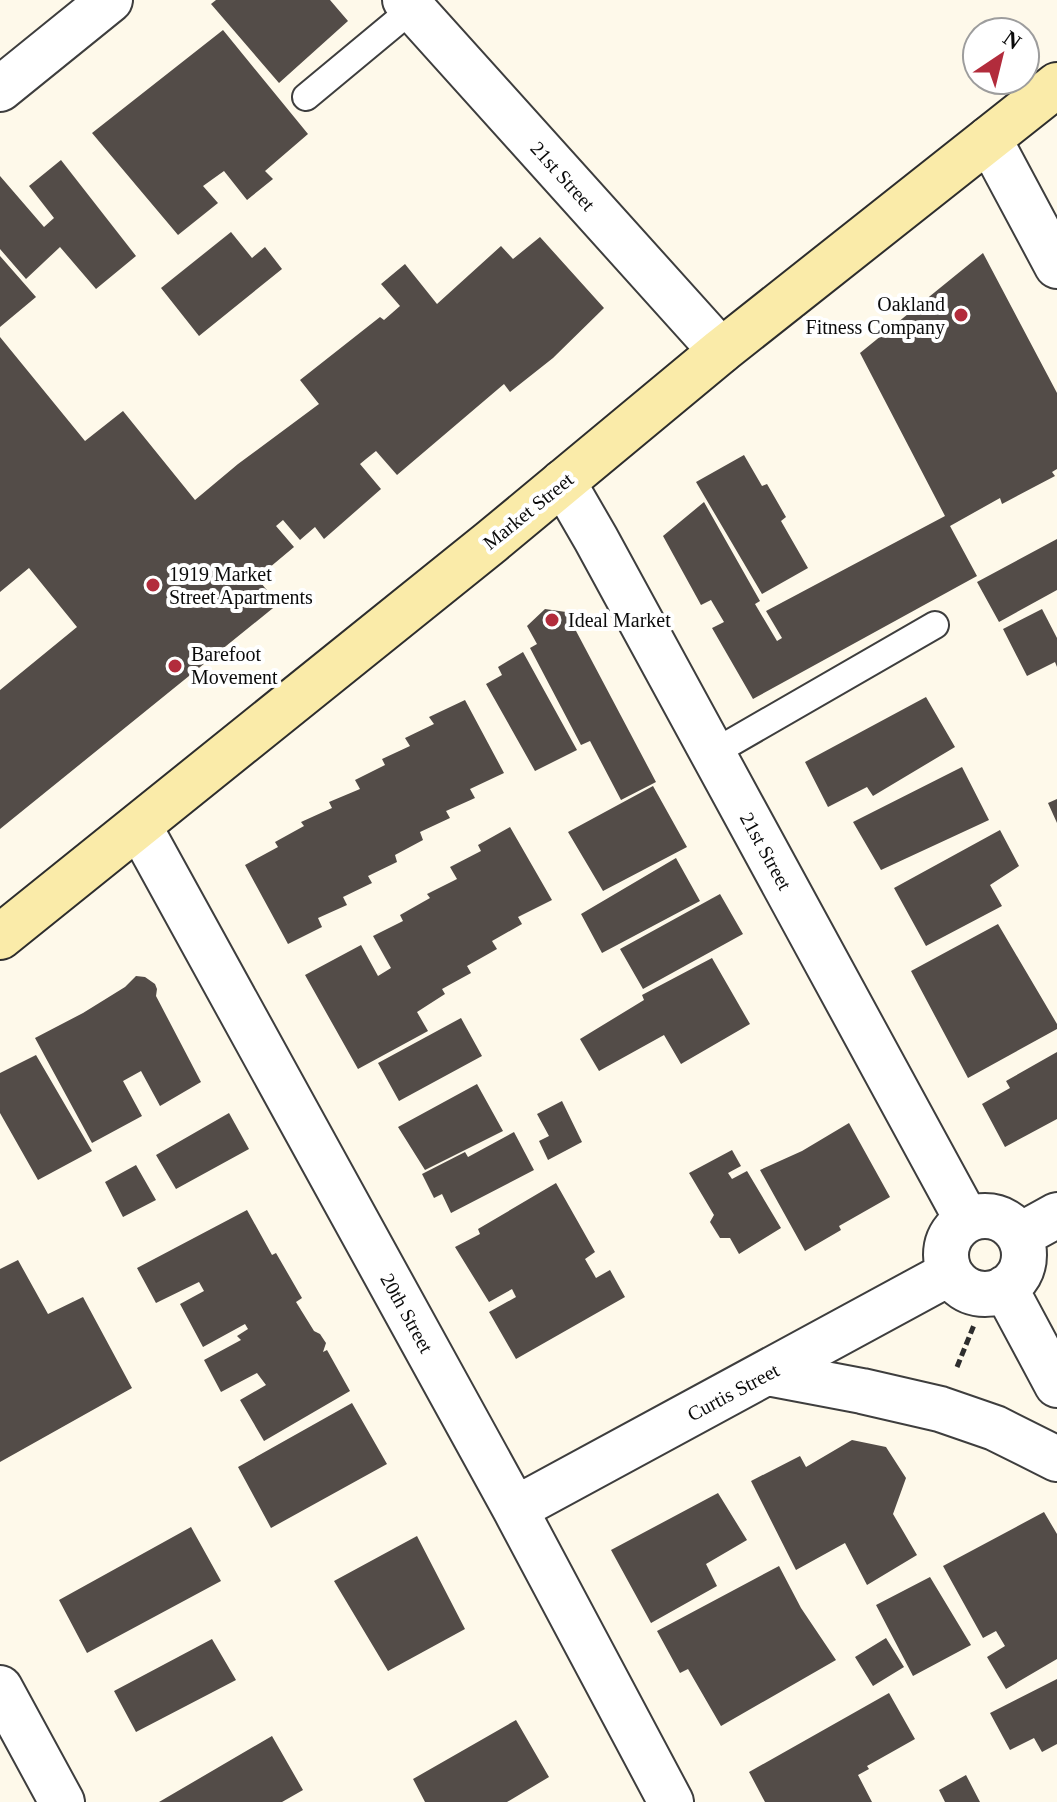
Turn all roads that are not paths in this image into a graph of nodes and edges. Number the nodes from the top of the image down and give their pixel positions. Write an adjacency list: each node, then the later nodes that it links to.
1 (110, 0): 4 (street)
2 (408, 4): 5 (lane); 8 (street, 21st Street)
3 (1057, 85): 6 (main road, Market Street)
4 (0, 89)
5 (306, 97)
6 (989, 139): 7 (street); 8 (main road, Market Street)
7 (1057, 266)
8 (721, 351): 9 (main road, Market Street)
9 (563, 482): 11 (street, 21st Street); 12 (main road, Market Street)
10 (935, 625): 11 (lane)
11 (713, 753): 15 (street, 21st Street)
12 (139, 826): 13 (main road, Market Street); 21 (street, 20th Street)
13 (0, 937)
14 (1057, 1215): 16 (street)
15 (967, 1220): 16 (street); 17 (street)
16 (1019, 1236): 17 (street)
17 (978, 1285): 18 (street, Curtis Street); 19 (street)
18 (767, 1373): 20 (street); 21 (street, Curtis Street)
19 (1057, 1385)
20 (1057, 1459)
21 (515, 1509): 24 (street, 20th Street)
22 (0, 1688): 23 (street)
23 (62, 1802)
24 (671, 1802)

